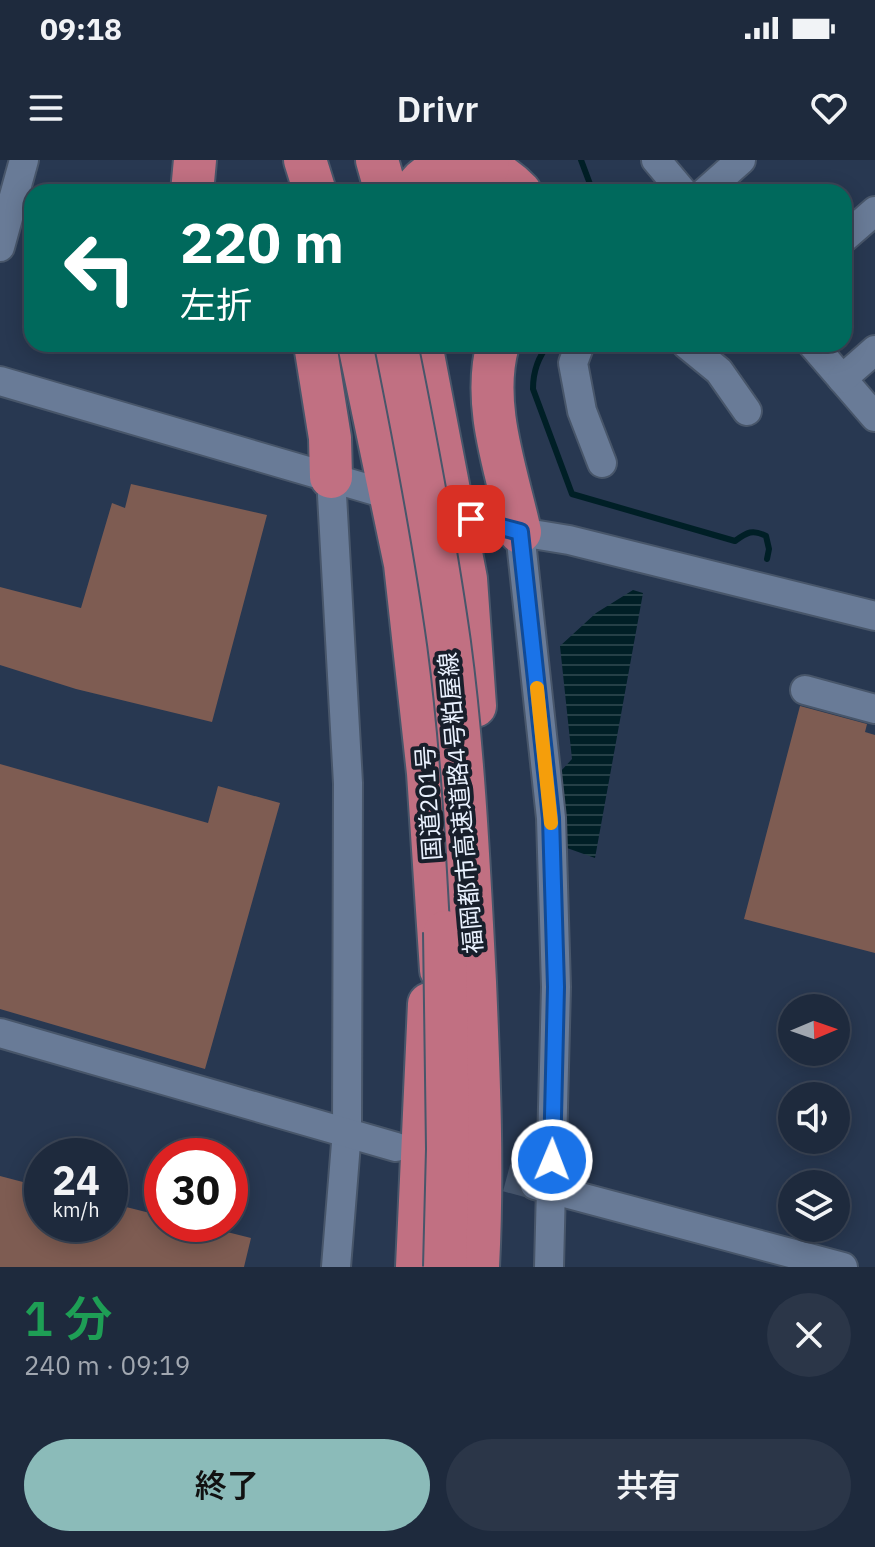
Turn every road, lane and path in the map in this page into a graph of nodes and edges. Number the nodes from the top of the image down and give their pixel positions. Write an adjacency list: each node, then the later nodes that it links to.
1 (24, 160): 22 (street)
2 (195, 160): 11 (highway)
3 (305, 160): 12 (highway)
4 (318, 160): 13 (highway)
5 (328, 160): 14 (highway)
6 (353, 160): 15 (highway)
7 (377, 160): 16 (highway)
8 (656, 160): 18 (street)
9 (741, 160): 19 (street)
10 (491, 173): 17 (highway)
11 (193, 184)
12 (312, 184)
13 (325, 184)
14 (334, 184)
15 (360, 184)
16 (384, 184)
17 (419, 184)
18 (676, 184)
19 (714, 184)
20 (875, 211): 21 (street)
21 (852, 231)
22 (0, 247)
23 (875, 350): 34 (street)
24 (316, 352): 39 (highway)
25 (354, 352): 40 (highway)
26 (360, 352): 40 (highway, 国道201号)
27 (373, 352): 55 (highway, 福岡都市高速道路4号粕屋線, bridge)
28 (398, 352): 56 (highway, 福岡都市高速道路4号粕屋線, bridge)
29 (423, 352): 57 (highway)
30 (496, 352): 42 (highway)
31 (577, 352): 38 (street)
32 (696, 352): 36 (street)
33 (819, 352): 34 (street)
34 (842, 379): 37 (street)
35 (0, 381): 39 (street)
36 (747, 411)
37 (875, 417)
38 (602, 463)
39 (331, 477): 40 (street); 48 (street)
40 (380, 479): 46 (highway, 国道201号)
41 (471, 519): 42 (street)
42 (520, 532): 43 (street); 50 (street)
43 (875, 616)
44 (805, 690): 45 (street)
45 (875, 709)
46 (442, 977): 53 (highway); 54 (highway, 国道201号)
47 (0, 1033): 48 (street)
48 (347, 1131): 49 (street); 52 (street)
49 (396, 1147)
50 (543, 1187): 51 (street); 58 (street)
51 (837, 1266)
52 (336, 1267)
53 (417, 1267)
54 (438, 1267)
55 (445, 1267)
56 (478, 1267)
57 (495, 1267)
58 (549, 1267)

